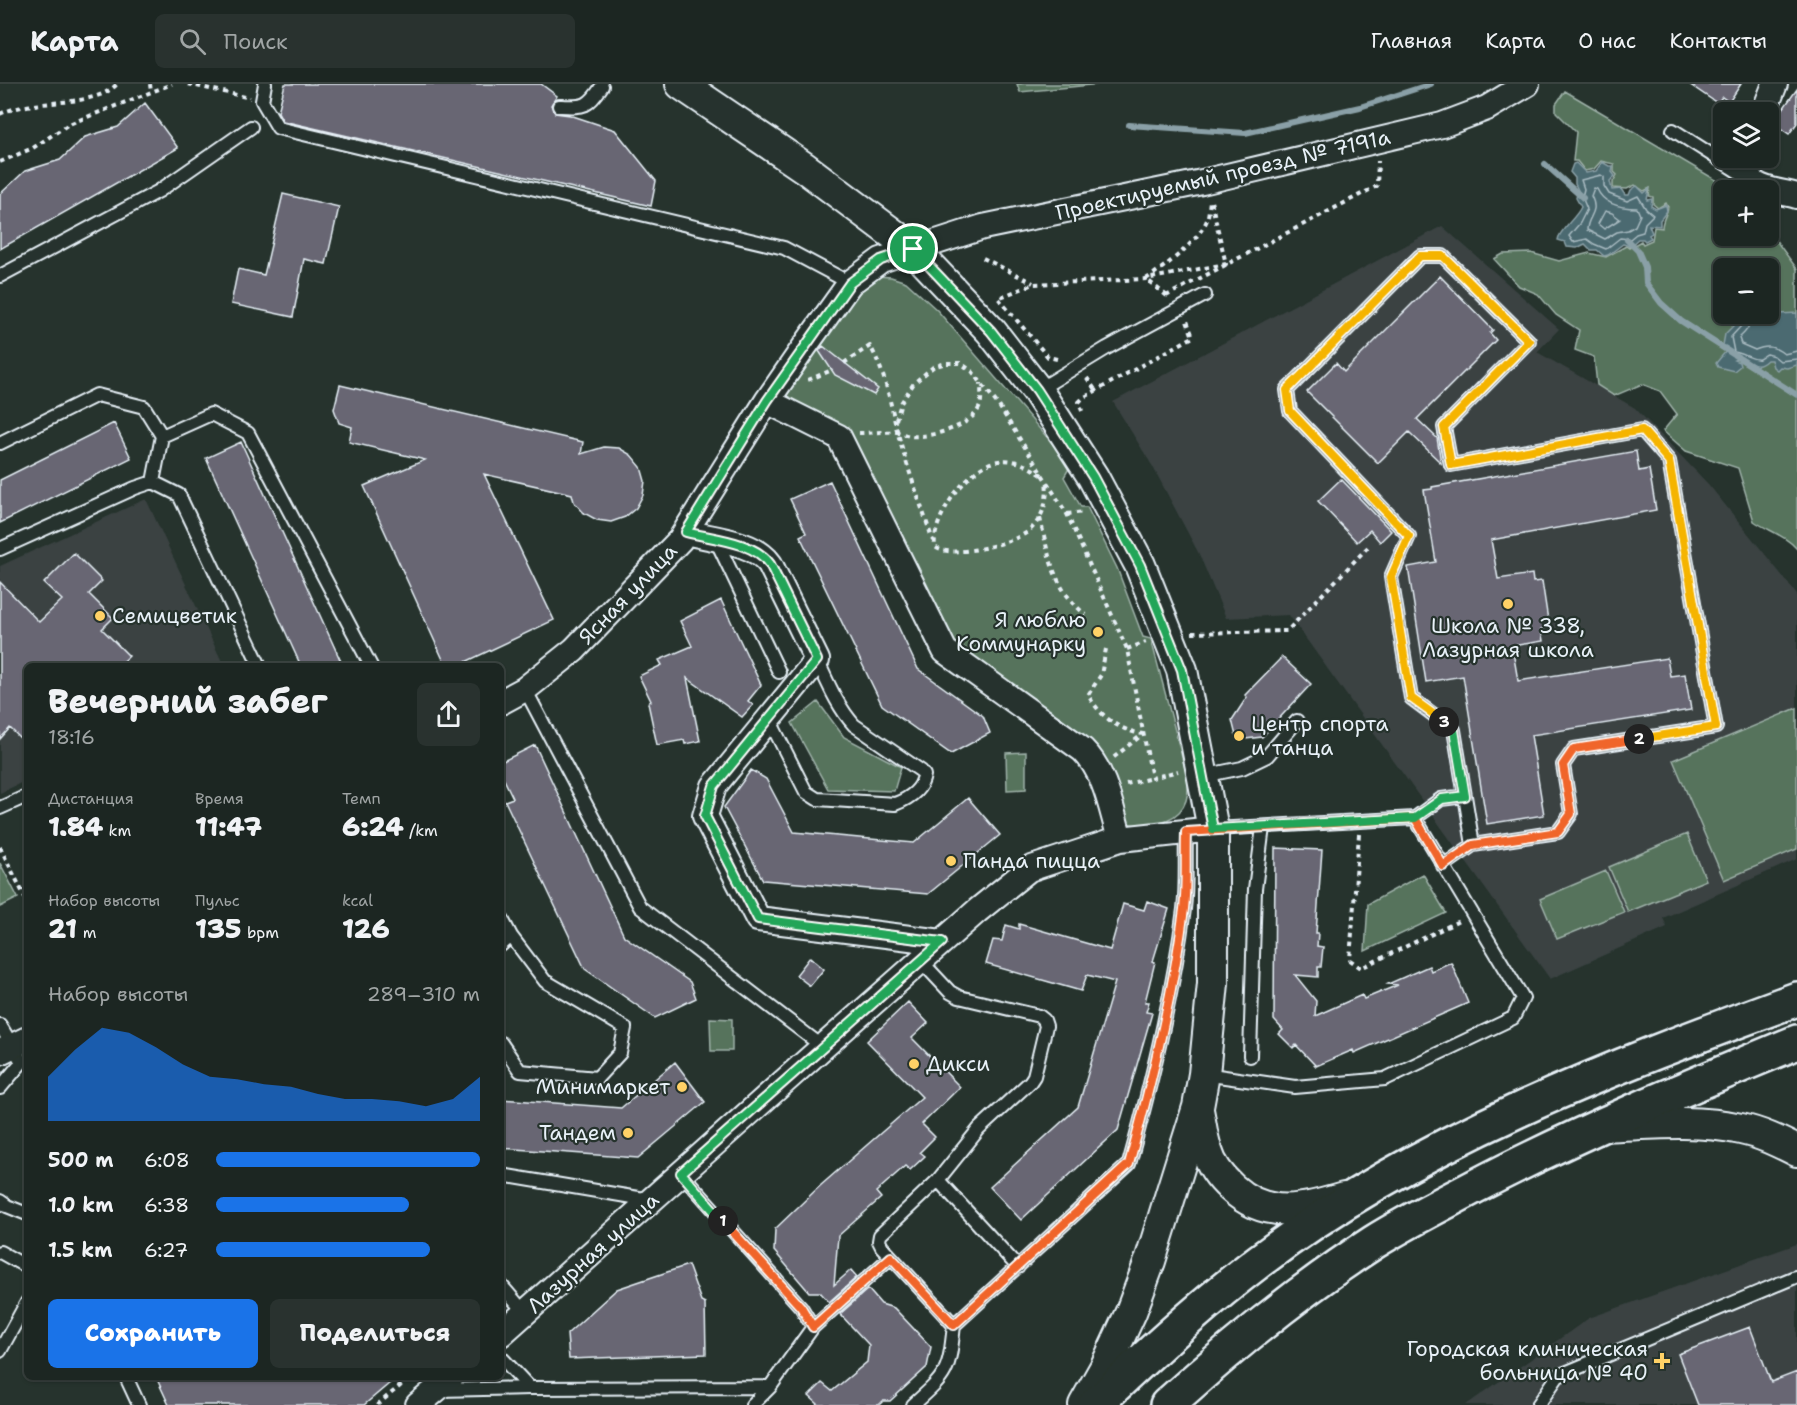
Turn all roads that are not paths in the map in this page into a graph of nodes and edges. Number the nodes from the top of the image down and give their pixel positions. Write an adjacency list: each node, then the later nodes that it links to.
1 (265, 84): 14 (lane)
2 (681, 84): 12 (street)
3 (1527, 84): 12 (street, Проектируемый проезд № 7191а)
4 (1775, 84): 6 (street)
5 (601, 85): 7 (lane)
6 (1768, 102)
7 (559, 106)
8 (250, 127): 13 (lane)
9 (1673, 130): 10 (lane)
10 (1749, 169): 11 (street)
11 (1797, 196)
12 (913, 249): 14 (street, Ясная улица); 16 (street)
13 (0, 276)
14 (850, 283): 17 (street, Ясная улица)
15 (1205, 295): 16 (lane)
16 (1037, 390): 32 (street)
17 (767, 401): 21 (street, Ясная улица); 39 (street)
18 (162, 436): 19 (lane); 20 (lane); 26 (lane)
19 (0, 443)
20 (153, 482): 23 (lane); 25 (lane)
21 (686, 532): 22 (street); 28 (street, Ясная улица)
22 (716, 540): 24 (street); 27 (lane)
23 (0, 549)
24 (817, 660): 30 (street); 30 (lane)
25 (259, 663)
26 (369, 663)
27 (780, 672)
28 (525, 689): 29 (street, Ясная улица); 52 (lane)
29 (504, 700)
30 (769, 719): 45 (street)
31 (1297, 721): 32 (lane)
32 (1192, 773): 38 (street)
33 (1465, 796): 36 (lane); 40 (lane); 40 (lane)
34 (24, 797): 35 (lane)
35 (0, 808)
36 (1415, 818): 37 (lane); 41 (lane)
37 (1263, 827): 38 (lane); 53 (lane)
38 (1199, 830): 39 (street, Лазурная улица); 54 (street); 69 (lane)
39 (1120, 839): 45 (street, Лазурная улица)
40 (1473, 845): 41 (lane)
41 (1443, 866): 54 (lane)
42 (504, 923): 43 (lane)
43 (511, 936): 44 (lane); 51 (lane)
44 (504, 942)
45 (942, 942): 46 (street, Лазурная улица)
46 (921, 961): 52 (street, Лазурная улица); 61 (lane)
47 (1797, 999): 62 (main road)
48 (0, 1025): 50 (lane)
49 (1797, 1042): 57 (main road)
50 (13, 1045): 55 (lane)
51 (504, 1047)
52 (823, 1047): 59 (street, Лазурная улица)
53 (1250, 1056)
54 (1204, 1074): 56 (street)
55 (0, 1088)
56 (1198, 1107): 62 (street); 86 (street)
57 (1596, 1127): 58 (street); 88 (main road)
58 (1797, 1151)
59 (681, 1173): 63 (street, Лазурная улица); 75 (lane)
60 (504, 1176): 63 (lane)
61 (938, 1180): 67 (lane); 69 (lane)
62 (1364, 1192): 87 (main road)
63 (651, 1200): 73 (street, Лазурная улица)
64 (0, 1201): 65 (lane)
65 (24, 1213)
66 (0, 1252): 68 (lane)
67 (891, 1257): 74 (lane); 75 (lane)
68 (24, 1265)
69 (1018, 1267): 74 (lane)
70 (1794, 1277): 89 (lane)
71 (504, 1288): 73 (lane)
72 (24, 1307): 77 (lane)
73 (525, 1313): 76 (street, Лазурная улица)
74 (954, 1325): 85 (lane)
75 (813, 1327): 80 (lane)
76 (504, 1331)
77 (0, 1351)
78 (504, 1360): 81 (lane)
79 (127, 1380): 83 (lane)
80 (771, 1387): 81 (lane); 84 (lane)
81 (530, 1388): 82 (lane)
82 (434, 1391)
83 (139, 1405)
84 (752, 1405)
85 (913, 1405)
86 (1084, 1405)
87 (1095, 1405)
88 (1167, 1405)
89 (1538, 1405)

